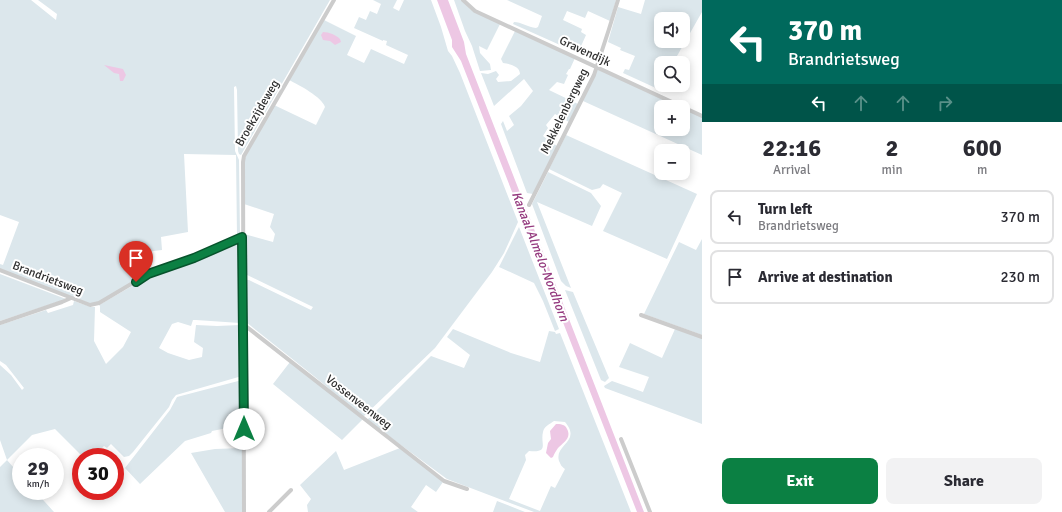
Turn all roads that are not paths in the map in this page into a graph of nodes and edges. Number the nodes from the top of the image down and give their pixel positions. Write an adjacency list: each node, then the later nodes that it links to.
1 (334, 0): 7 (street, Broekzijdeweg)
2 (463, 0): 4 (street, Gravendijk)
3 (618, 0): 4 (street, Mekkelenbergweg)
4 (597, 67): 5 (street, Gravendijk); 6 (street, Mekkelenbergweg)
5 (702, 116)
6 (529, 205)
7 (242, 237): 9 (street, Brandrietsweg); 12 (street, Broekzijdeweg)
8 (0, 270): 9 (street, Brandrietsweg)
9 (71, 298): 11 (street)
10 (640, 315): 13 (street)
11 (0, 323)
12 (243, 324): 15 (street, Vossenveenweg); 17 (street, Broekzijdeweg)
13 (702, 337)
14 (621, 439): 19 (street)
15 (466, 489)
16 (291, 490): 18 (street)
17 (244, 512)
18 (269, 512)
19 (650, 512)

